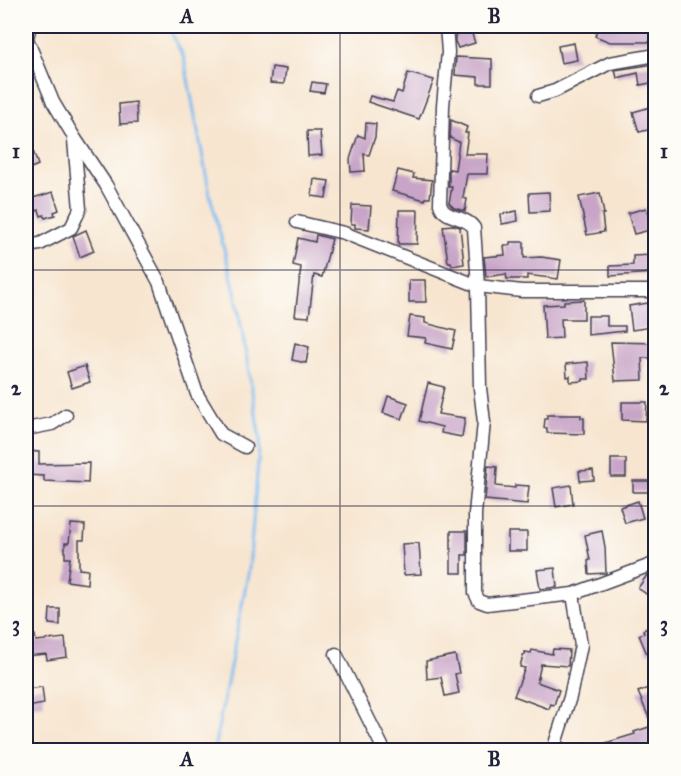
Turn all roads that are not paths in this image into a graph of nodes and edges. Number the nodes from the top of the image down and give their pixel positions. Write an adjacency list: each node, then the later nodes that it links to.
1 (27, 26): 3 (street)
2 (446, 26): 9 (street)
3 (26, 40): 6 (street)
4 (656, 55): 5 (street)
5 (538, 96)
6 (74, 137): 8 (street); 13 (street)
7 (297, 222): 9 (street)
8 (26, 246)
9 (478, 286): 10 (street); 15 (street)
10 (656, 291)
11 (66, 415): 12 (street)
12 (26, 429)
13 (245, 447)
14 (656, 563): 15 (street)
15 (573, 594): 18 (street)
16 (336, 654): 17 (street)
17 (384, 750)
18 (553, 750)

